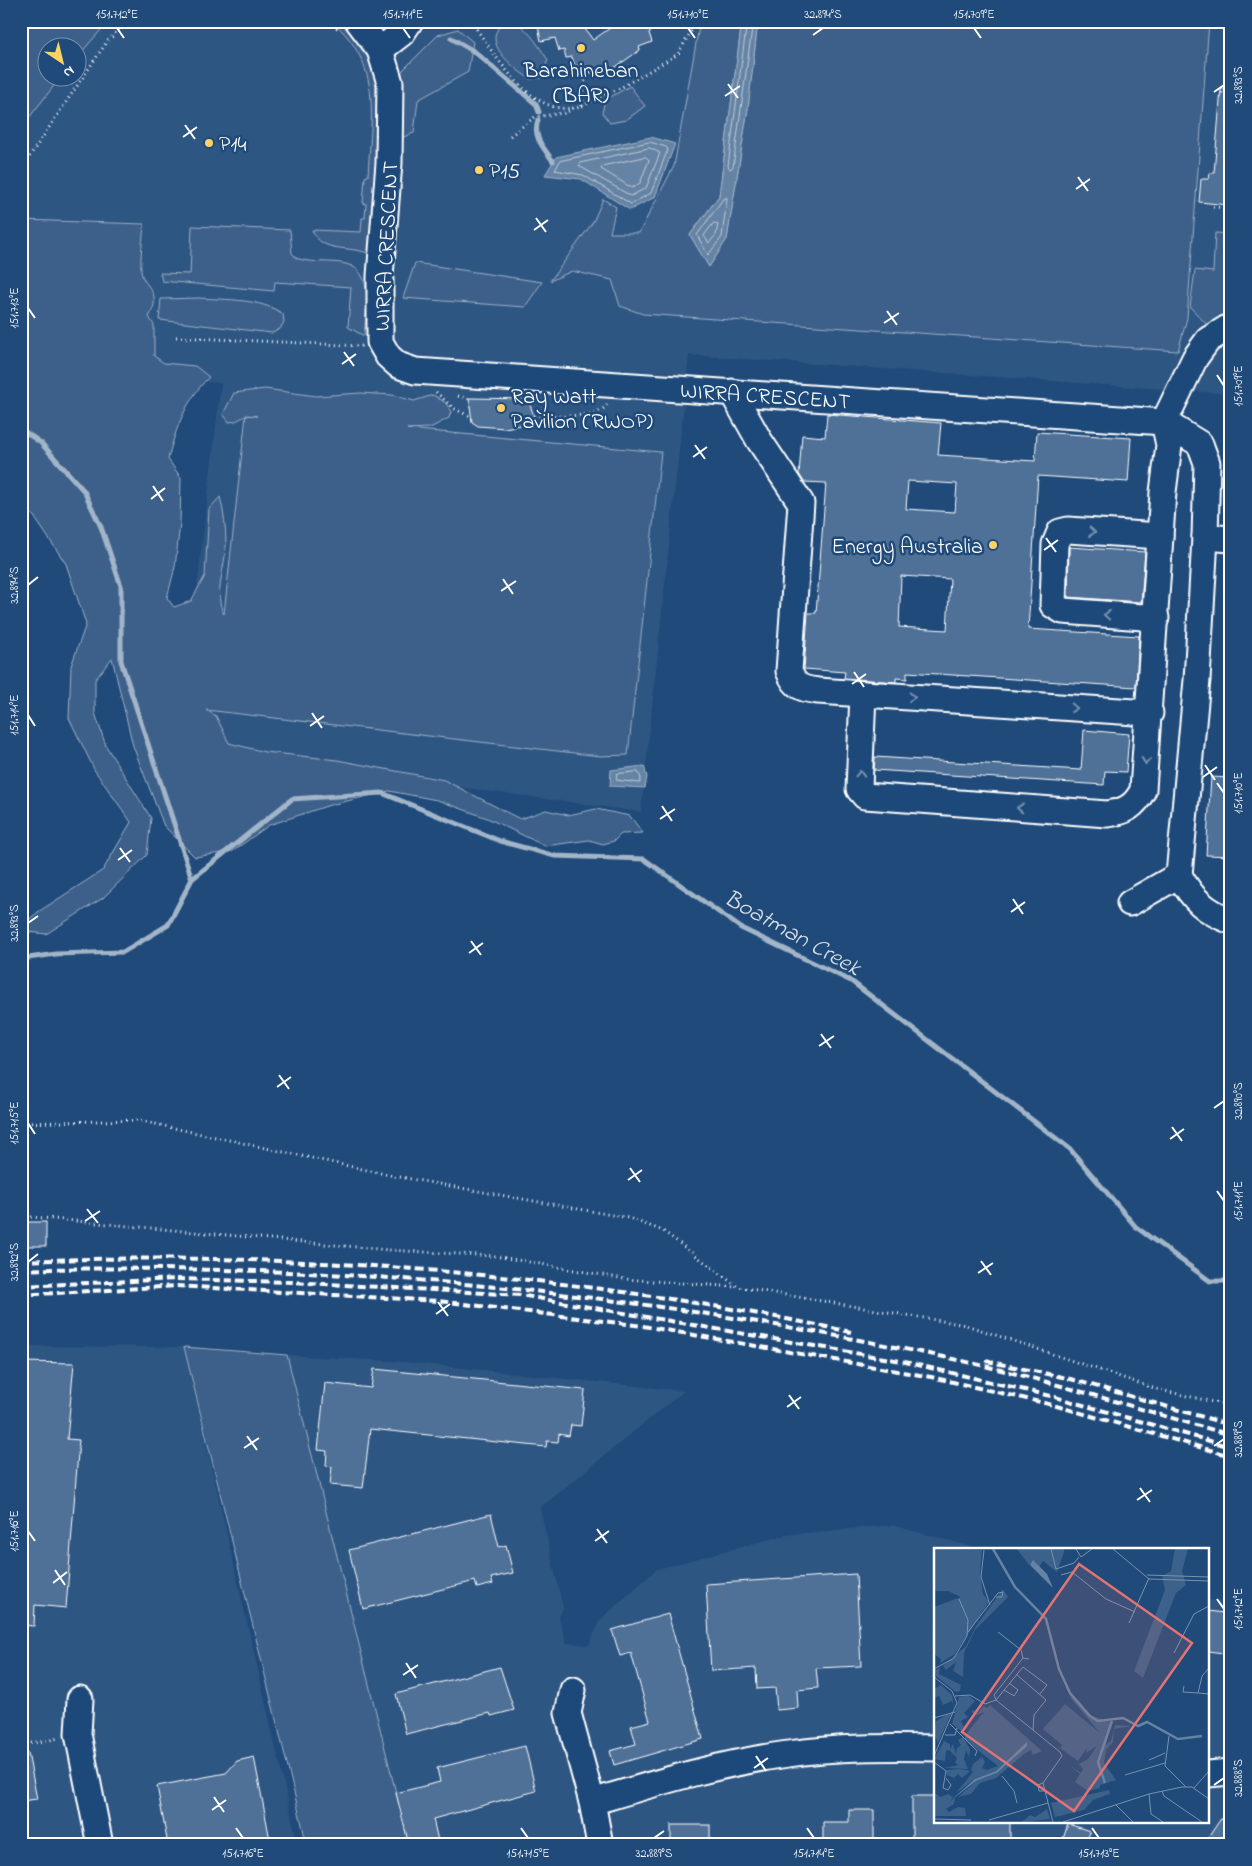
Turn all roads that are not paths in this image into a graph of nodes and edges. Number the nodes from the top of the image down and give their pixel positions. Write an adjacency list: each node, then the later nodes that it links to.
1 (410, 21): 3 (street)
2 (350, 27): 3 (street, WIRRA CRESCENT)
3 (380, 50): 5 (street, WIRRA CRESCENT)
4 (1231, 326): 6 (street)
5 (732, 392): 6 (street, WIRRA CRESCENT); 11 (street)
6 (1164, 422): 7 (street); 8 (street)
7 (1160, 536): 10 (street); 10 (street, one-way to 7)
8 (1206, 537): 9 (street); 13 (street)
9 (1231, 539)
10 (1156, 618): 12 (street)
11 (863, 694): 12 (street, one-way to 12); 12 (street, one-way to 11)
12 (1150, 713)
13 (1179, 875): 14 (street); 15 (street)
14 (1130, 903)
15 (1231, 921)
16 (573, 1690): 21 (street)
17 (80, 1699): 22 (street)
18 (934, 1748): 21 (street)
19 (1231, 1772): 20 (street)
20 (1210, 1774)
21 (592, 1802): 23 (street)
22 (100, 1845)
23 (600, 1845)

